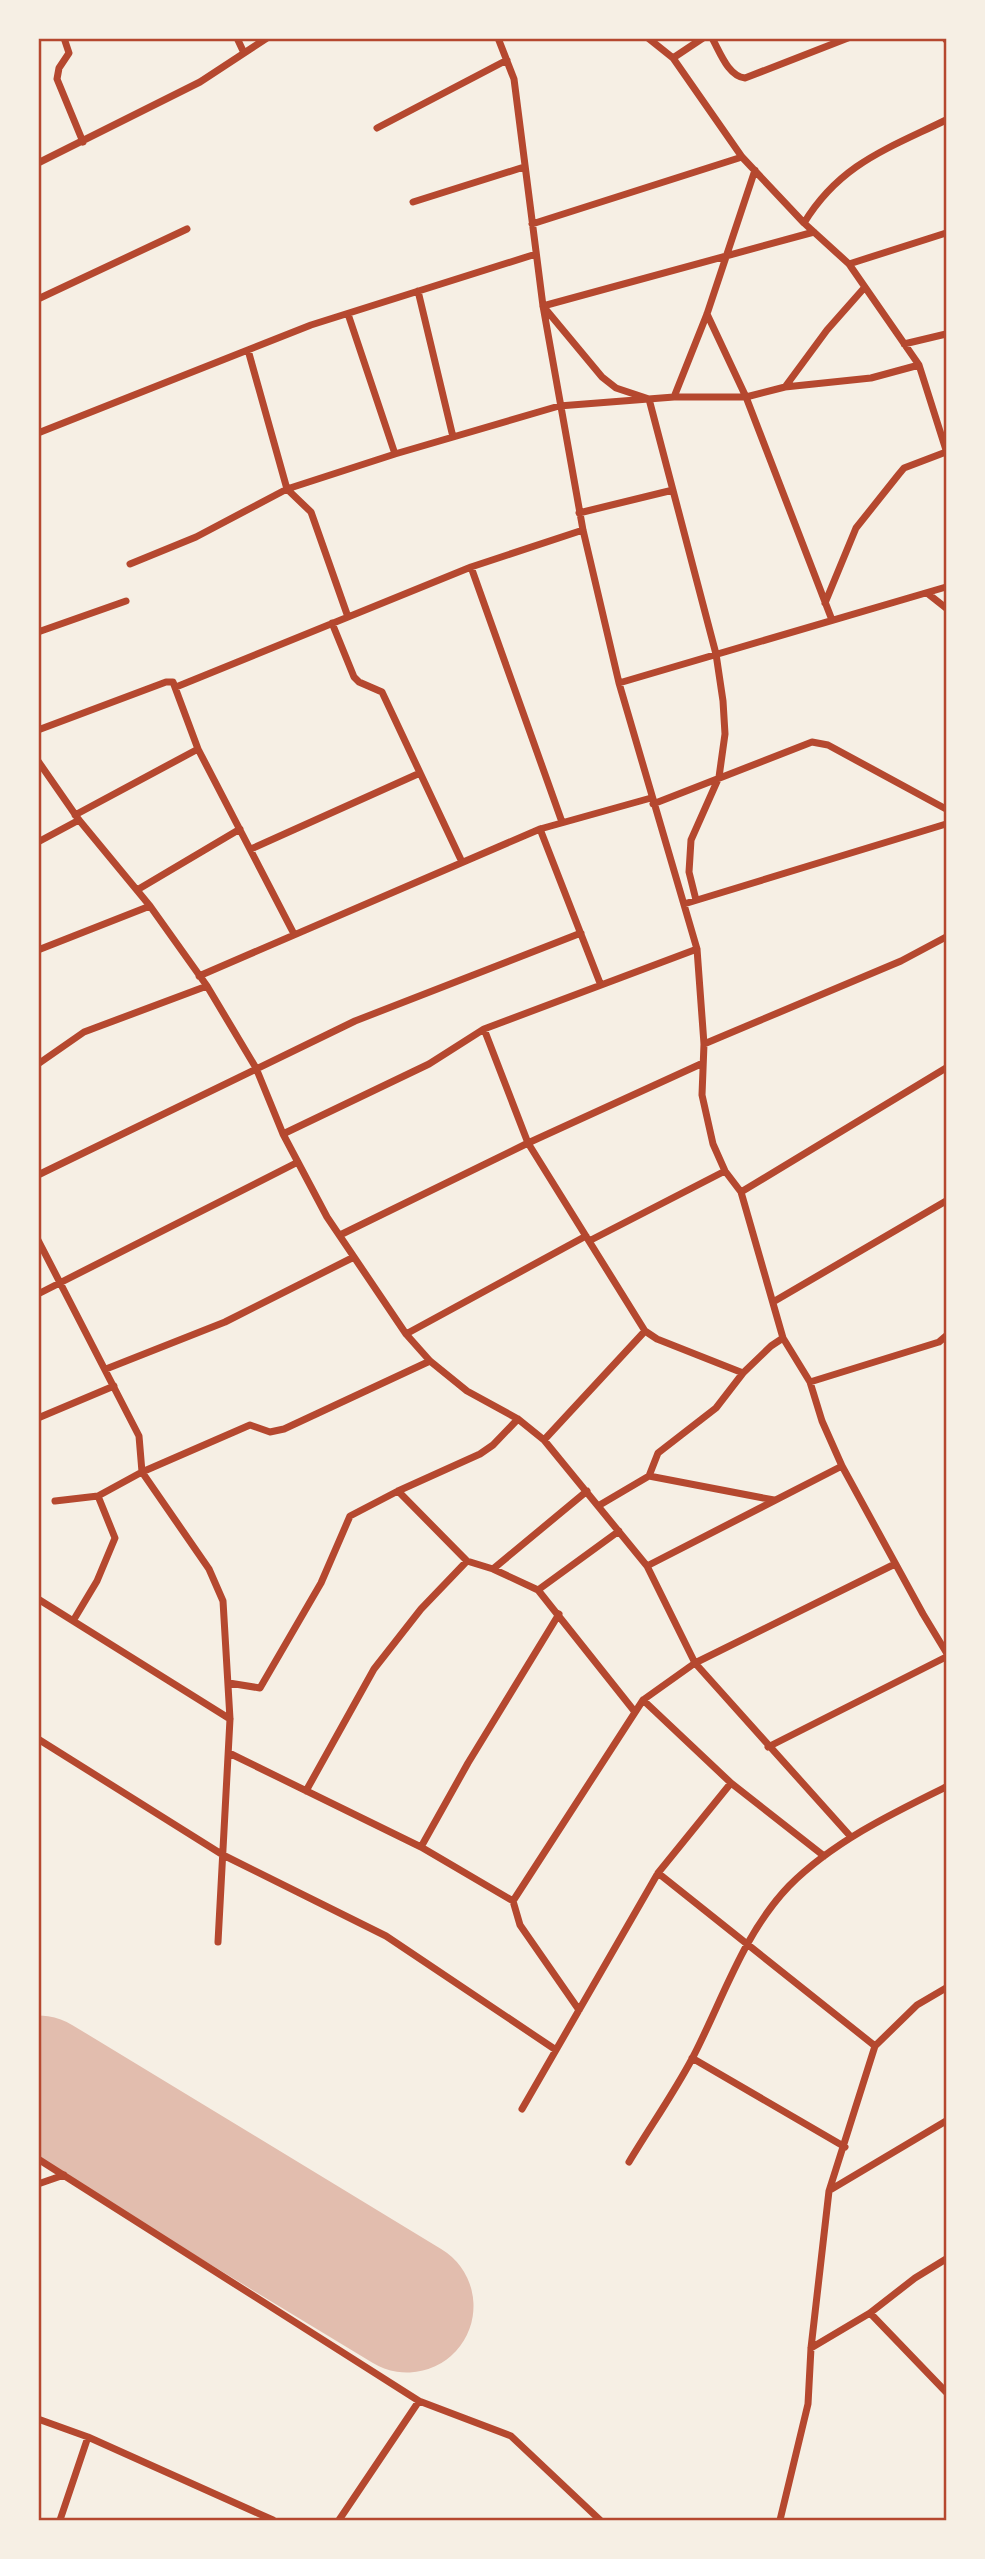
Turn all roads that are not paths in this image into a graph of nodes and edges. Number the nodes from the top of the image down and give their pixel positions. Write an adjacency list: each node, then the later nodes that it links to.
1 (64, 38): 14 (street)
2 (237, 38): 9 (street)
3 (267, 38): 9 (street)
4 (498, 38): 11 (street)
5 (648, 38): 10 (street)
6 (703, 38): 10 (street)
7 (712, 38): 8 (street)
8 (848, 38)
9 (244, 53): 14 (street)
10 (673, 58): 15 (street)
11 (507, 60): 13 (street); 17 (street)
12 (947, 120): 20 (street)
13 (377, 128)
14 (83, 142): 16 (street)
15 (742, 157): 18 (street); 21 (street)
16 (38, 163)
17 (524, 167): 19 (street); 21 (street)
18 (755, 170): 20 (street); 26 (street)
19 (413, 202)
20 (804, 223): 23 (street)
21 (532, 224): 25 (street)
22 (187, 229): 30 (street)
23 (814, 232): 26 (street); 27 (street)
24 (947, 233): 27 (street)
25 (536, 254): 29 (street); 31 (street)
26 (725, 256): 31 (street); 33 (street)
27 (849, 264): 28 (street)
28 (865, 287): 35 (street); 38 (street)
29 (418, 291): 32 (street); 44 (street)
30 (38, 299)
31 (543, 306): 41 (street); 42 (street)
32 (348, 314): 36 (street); 46 (street)
33 (707, 314): 39 (street); 40 (street)
34 (947, 334): 35 (street)
35 (904, 344): 37 (street)
36 (248, 350): 43 (street); 47 (street)
37 (919, 365): 38 (street); 45 (street)
38 (785, 387): 40 (street)
39 (674, 397): 40 (street); 41 (street)
40 (746, 397): 56 (street)
41 (649, 400): 42 (street); 48 (street)
42 (559, 406): 44 (street); 49 (street)
43 (38, 433)
44 (453, 437): 46 (street)
45 (947, 451): 56 (street)
46 (395, 454): 47 (street)
47 (287, 489): 51 (street); 58 (street)
48 (673, 490): 49 (street); 62 (street)
49 (579, 513): 50 (street)
50 (583, 530): 52 (street); 63 (street)
51 (130, 564)
52 (471, 567): 58 (street); 73 (street)
53 (947, 587): 54 (street)
54 (927, 593): 57 (street); 59 (street)
55 (126, 601): 61 (street)
56 (825, 603): 59 (street)
57 (947, 608)
58 (348, 617): 60 (street)
59 (832, 620): 62 (street)
60 (332, 624): 64 (street); 68 (street)
61 (38, 632)
62 (716, 654): 63 (street); 69 (street)
63 (619, 682): 70 (street)
64 (176, 687): 65 (street); 66 (street)
65 (38, 730)
66 (198, 749): 72 (street); 75 (street)
67 (38, 761): 72 (street)
68 (420, 773): 78 (street); 79 (street)
69 (719, 778): 70 (street); 71 (street); 81 (street)
70 (652, 801): 73 (street); 82 (street)
71 (947, 810)
72 (77, 817): 77 (street); 80 (street)
73 (562, 822): 76 (street)
74 (947, 824): 81 (street)
75 (240, 829): 78 (street); 80 (street)
76 (540, 829): 79 (street); 84 (street)
77 (38, 842)
78 (251, 849): 85 (street)
79 (461, 862): 85 (street)
80 (137, 890): 83 (street)
81 (696, 900): 82 (street)
82 (684, 904): 87 (street)
83 (150, 906): 88 (street); 89 (street)
84 (581, 933): 90 (street); 96 (street)
85 (294, 934): 89 (street)
86 (947, 937): 93 (street)
87 (698, 949): 90 (street); 93 (street)
88 (38, 950)
89 (199, 976): 91 (street)
90 (600, 984): 92 (street)
91 (206, 986): 95 (street); 96 (street)
92 (484, 1029): 98 (street); 99 (street)
93 (704, 1044): 94 (street)
94 (703, 1063): 99 (street); 101 (street)
95 (38, 1064)
96 (256, 1068): 98 (street); 102 (street)
97 (947, 1068): 103 (street)
98 (283, 1134): 100 (street)
99 (528, 1143): 105 (street); 106 (street)
100 (298, 1162): 105 (street); 109 (street)
101 (725, 1171): 103 (street); 106 (street)
102 (38, 1175)
103 (741, 1192): 111 (street)
104 (947, 1202): 111 (street)
105 (340, 1235): 108 (street)
106 (587, 1239): 112 (street); 113 (street)
107 (38, 1240): 109 (street)
108 (355, 1257): 113 (street); 117 (street)
109 (61, 1283): 110 (street); 117 (street)
110 (38, 1294)
111 (773, 1302): 115 (street)
112 (645, 1331): 118 (street); 123 (street)
113 (406, 1334): 116 (street)
114 (947, 1336): 119 (street)
115 (783, 1338): 118 (street); 119 (street)
116 (430, 1361): 122 (street); 125 (street)
117 (106, 1369): 120 (street)
118 (743, 1373): 126 (street)
119 (810, 1382): 124 (street)
120 (114, 1386): 121 (street); 125 (street)
121 (38, 1418)
122 (518, 1419): 123 (street); 127 (street)
123 (544, 1440): 128 (street)
124 (842, 1466): 131 (street); 135 (street)
125 (142, 1472): 129 (street); 144 (street)
126 (649, 1476): 131 (street); 132 (street)
127 (398, 1491): 134 (street); 144 (street)
128 (587, 1491): 132 (street); 137 (street)
129 (98, 1496): 130 (street); 141 (street)
130 (55, 1501)
131 (775, 1501): 136 (street)
132 (598, 1506): 133 (street)
133 (619, 1531): 136 (street); 138 (street)
134 (467, 1560): 137 (street); 153 (street)
135 (895, 1564): 142 (street); 143 (street)
136 (647, 1566): 143 (street)
137 (492, 1569): 138 (street)
138 (538, 1590): 140 (street)
139 (38, 1600): 141 (street)
140 (559, 1614): 146 (street); 155 (street)
141 (73, 1621): 147 (street)
142 (947, 1654): 149 (street)
143 (695, 1662): 145 (street); 149 (street)
144 (229, 1683): 147 (street)
145 (643, 1700): 146 (street); 151 (street)
146 (635, 1712): 159 (street)
147 (230, 1719): 150 (street)
148 (38, 1739): 156 (street)
149 (768, 1746): 154 (street)
150 (229, 1753): 153 (street); 156 (street)
151 (732, 1783): 157 (street); 158 (street)
152 (947, 1787): 154 (street)
153 (306, 1791): 155 (street)
154 (851, 1837): 157 (street)
155 (421, 1847): 159 (street)
156 (223, 1855): 160 (street); 165 (street)
157 (824, 1856): 161 (street)
158 (659, 1873): 161 (street); 163 (street)
159 (513, 1902): 163 (street)
160 (218, 1942)
161 (747, 1944): 164 (street); 166 (street)
162 (947, 1988): 164 (street)
163 (579, 2010): 165 (street)
164 (875, 2046): 169 (street)
165 (556, 2050): 167 (street)
166 (692, 2057): 169 (street); 171 (street)
167 (522, 2109)
168 (947, 2121): 174 (street)
169 (845, 2147): 174 (street)
170 (38, 2159): 172 (street)
171 (629, 2162)
172 (64, 2175): 173 (street); 179 (street)
173 (38, 2184)
174 (829, 2191): 177 (street)
175 (947, 2259): 176 (street)
176 (870, 2313): 177 (street); 178 (street)
177 (811, 2348): 186 (street)
178 (947, 2392)
179 (419, 2401): 184 (street); 185 (street)
180 (38, 2419): 181 (street)
181 (88, 2437): 182 (street); 183 (street)
182 (60, 2521)
183 (273, 2521)
184 (340, 2521)
185 (600, 2521)
186 (780, 2521)

